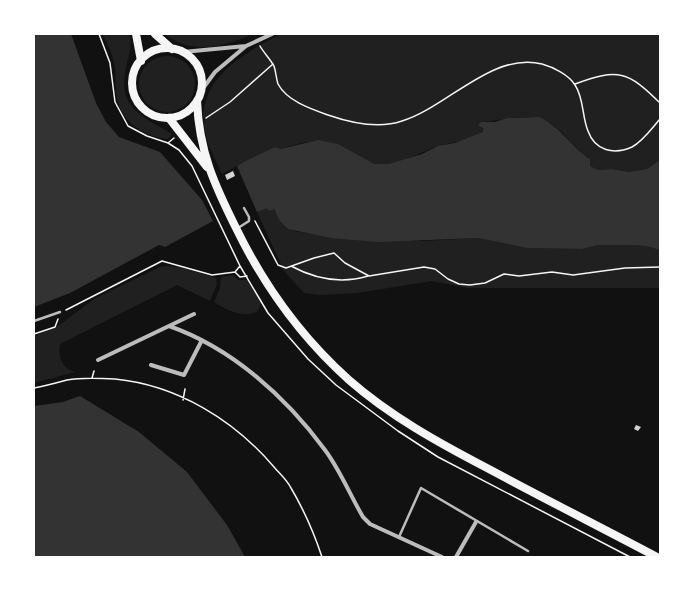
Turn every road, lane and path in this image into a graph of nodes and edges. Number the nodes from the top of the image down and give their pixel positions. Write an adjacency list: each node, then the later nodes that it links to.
1 (99, 34): 24 (path)
2 (136, 34): 9 (main road)
3 (155, 34): 7 (main road)
4 (272, 34): 5 (street)
5 (258, 41): 6 (street); 10 (path)
6 (246, 46): 8 (street); 12 (street)
7 (172, 49): 8 (main road); 9 (main road)
8 (183, 52): 12 (main road)
9 (141, 60): 16 (main road)
10 (273, 64): 11 (path); 14 (path)
11 (575, 84): 15 (path); 17 (path)
12 (202, 91): 13 (main road)
13 (197, 101): 16 (main road); 18 (main road)
14 (230, 102)
15 (660, 103)
16 (169, 118): 18 (main road)
17 (660, 119)
18 (208, 169): 21 (main road)
19 (244, 208): 20 (lane)
20 (249, 221): 21 (lane); 22 (path)
21 (237, 229): 46 (main road)
22 (291, 266): 26 (path); 26 (path)
23 (660, 267): 26 (path)
24 (235, 272): 25 (path); 27 (path)
25 (247, 276)
26 (369, 276)
27 (60, 312): 29 (lane); 31 (path)
28 (194, 314): 30 (street)
29 (34, 321)
30 (169, 326): 32 (street); 33 (street)
31 (34, 334)
32 (202, 340): 34 (street); 41 (street)
33 (98, 360)
34 (151, 366)
35 (94, 371): 36 (path)
36 (92, 378): 37 (path); 39 (path)
37 (34, 388)
38 (185, 389): 39 (path)
39 (183, 399): 43 (path)
40 (476, 522): 41 (lane); 42 (lane); 45 (street)
41 (399, 537): 44 (street)
42 (528, 552)
43 (322, 557)
44 (442, 557)
45 (456, 557)
46 (656, 557)

